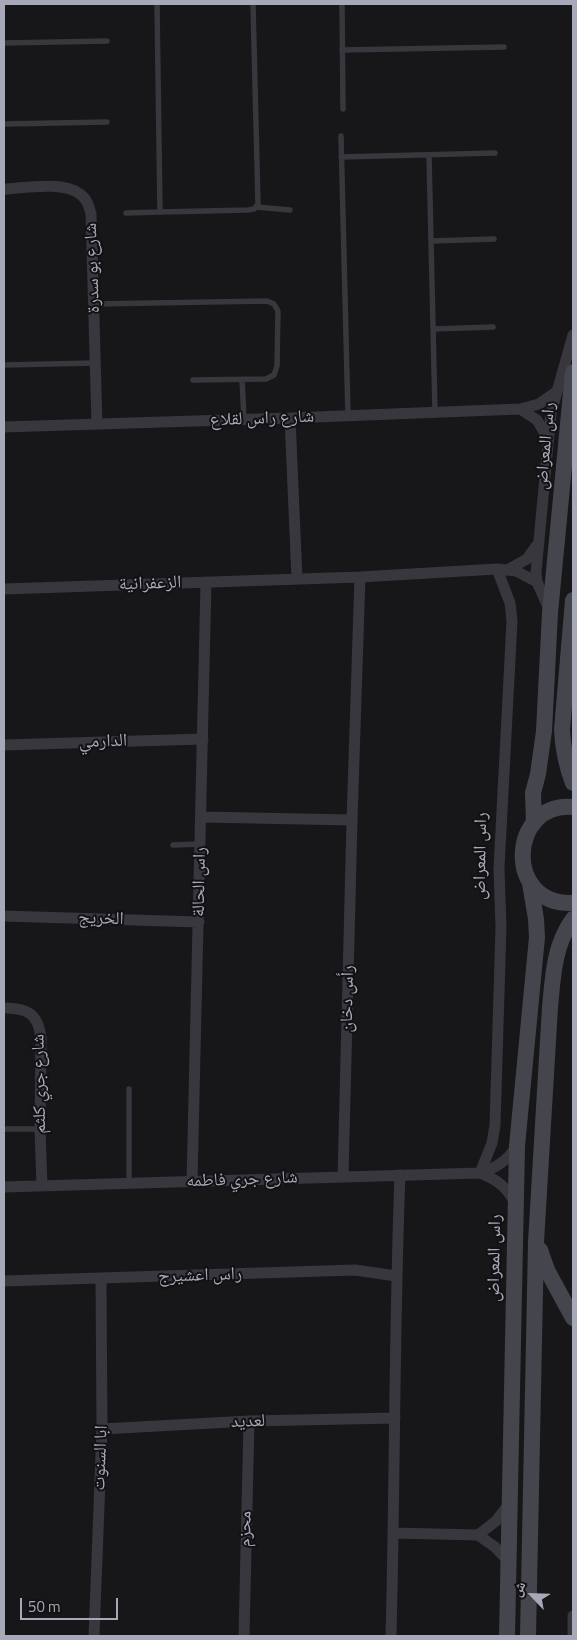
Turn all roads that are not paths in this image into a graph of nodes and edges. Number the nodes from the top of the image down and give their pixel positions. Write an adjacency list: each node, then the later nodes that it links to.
1 (157, 4): 18 (lane)
2 (253, 4): 16 (lane)
3 (342, 4): 7 (lane)
4 (107, 41): 5 (lane)
5 (4, 44)
6 (504, 47): 7 (lane)
7 (342, 50): 8 (lane)
8 (343, 110)
9 (107, 122): 10 (lane)
10 (4, 124)
11 (340, 136): 14 (lane)
12 (495, 153): 13 (lane)
13 (429, 155): 14 (lane); 21 (lane)
14 (341, 157): 34 (lane)
15 (4, 189): 22 (street, شارع بو سدرة)
16 (256, 207): 17 (lane); 18 (lane)
17 (290, 210)
18 (160, 212): 19 (lane)
19 (126, 213)
20 (494, 239): 21 (lane)
21 (431, 241): 24 (lane)
22 (94, 304): 26 (street, شارع بو سدرة); 30 (lane)
23 (494, 327): 24 (lane)
24 (433, 329): 33 (lane)
25 (573, 335): 31 (street)
26 (96, 363): 27 (lane); 37 (street, شارع بو سدرة)
27 (4, 365)
28 (573, 372): 49 (street, راس المعراض)
29 (193, 380): 30 (lane)
30 (242, 380): 36 (lane)
31 (556, 392): 32 (street, شارع راس لقلاع); 39 (street)
32 (520, 408): 33 (street, شارع راس لقلاع); 39 (street)
33 (436, 412): 34 (street, شارع راس لقلاع)
34 (348, 416): 35 (street, شارع راس لقلاع)
35 (290, 418): 36 (street, شارع راس لقلاع); 44 (street)
36 (244, 419): 37 (street, شارع راس لقلاع)
37 (98, 424): 38 (street, شارع راس لقلاع)
38 (4, 427)
39 (548, 437): 40 (street)
40 (538, 542): 42 (street); 46 (street)
41 (497, 569): 42 (street, الزعفرانية); 43 (street, الزعفرانية); 69 (street, راس المعراض)
42 (509, 569): 46 (street, الزعفرانية)
43 (360, 577): 44 (street, الزعفرانية); 55 (street, رأس دخان)
44 (296, 579): 45 (street, الزعفرانية)
45 (206, 582): 47 (street, الزعفرانية); 50 (street, راس الحالة)
46 (537, 582): 49 (street)
47 (4, 589)
48 (573, 600): 52 (street)
49 (550, 613): 56 (street, راس المعراض)
50 (203, 739): 51 (street, الدارمي); 54 (street, راس الحالة)
51 (4, 745)
52 (573, 783)
53 (573, 807): 56 (street)
54 (202, 818): 55 (street); 57 (street, راس الحالة)
55 (352, 820): 71 (street, رأس دخان)
56 (534, 823): 59 (street, راس المعراض)
57 (200, 844): 58 (lane); 63 (street, راس الحالة)
58 (173, 845)
59 (530, 883): 60 (street); 68 (street, راس المعراض)
60 (573, 903)
61 (4, 916): 63 (street, الخريج)
62 (573, 919): 77 (street)
63 (199, 922): 72 (street, راس الحالة)
64 (4, 1008): 66 (street, شارع جري كلثم)
65 (129, 1090): 73 (lane)
66 (40, 1128): 67 (lane); 74 (street, شارع جري كلثم)
67 (4, 1129)
68 (517, 1146): 69 (street, شارع جري فاطمه); 76 (street, راس المعراض)
69 (480, 1173): 70 (street, شارع جري فاطمه); 76 (street, شارع جري فاطمه)
70 (400, 1175): 71 (street, شارع جري فاطمه); 78 (street)
71 (343, 1177): 72 (street, شارع جري فاطمه)
72 (192, 1182): 73 (street, شارع جري فاطمه)
73 (128, 1184): 74 (street, شارع جري فاطمه)
74 (42, 1186): 75 (street, شارع جري فاطمه)
75 (4, 1187)
76 (516, 1204): 85 (street, راس المعراض)
77 (536, 1242): 81 (street); 94 (street)
78 (396, 1276): 79 (street, راس اعشيرج); 82 (street)
79 (101, 1279): 80 (street, راس اعشيرج); 84 (street, ابا السنوت)
80 (4, 1281)
81 (573, 1318)
82 (394, 1418): 83 (street, لعديد); 86 (street)
83 (249, 1422): 84 (street, لعديد); 91 (street, محزم)
84 (102, 1429): 90 (street, ابا السنوت)
85 (510, 1502): 87 (street); 88 (street, راس المعراض)
86 (394, 1534): 87 (street); 92 (street)
87 (478, 1535): 88 (street)
88 (509, 1562): 93 (street, راس المعراض)
89 (573, 1616): 95 (street)
90 (94, 1636)
91 (244, 1636)
92 (391, 1636)
93 (507, 1636)
94 (528, 1636)
95 (573, 1636)

